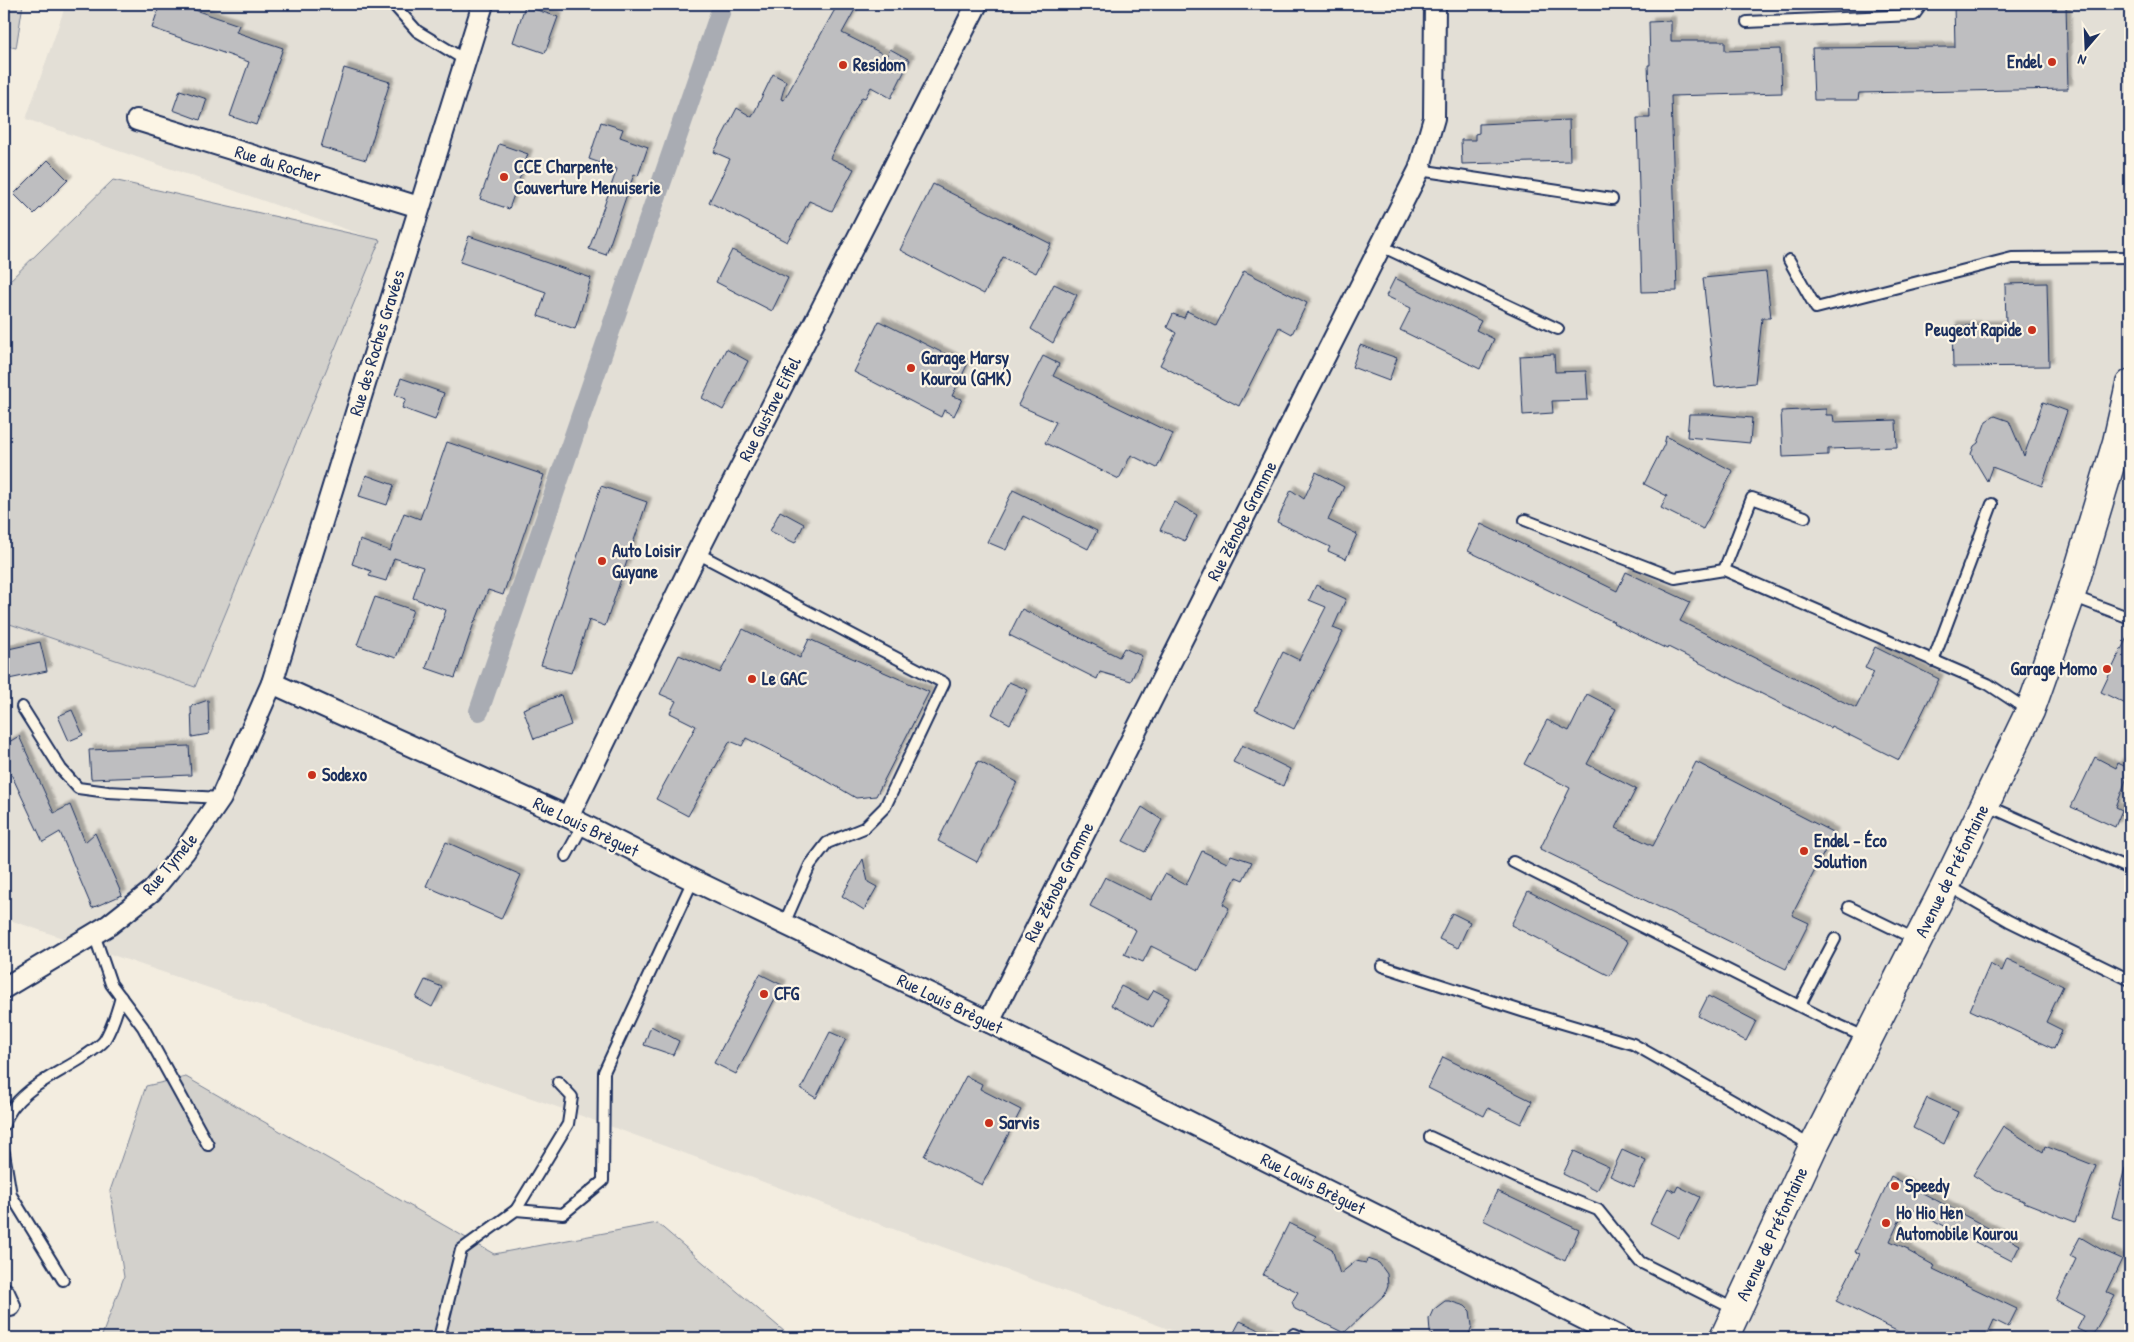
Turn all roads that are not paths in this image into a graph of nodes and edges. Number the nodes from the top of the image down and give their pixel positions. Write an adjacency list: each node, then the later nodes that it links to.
1 (392, 4): 7 (lane)
2 (483, 4): 7 (street, Rue des Roches Gravées)
3 (977, 4): 20 (street, Rue Gustave Eiffel)
4 (1435, 4): 9 (street, Rue Zénobe Gramme)
5 (1922, 4): 6 (lane)
6 (1747, 22)
7 (465, 60): 11 (street, Rue des Roches Gravées)
8 (137, 120): 11 (street, Rue du Rocher)
9 (1419, 170): 10 (lane); 12 (street, Rue Zénobe Gramme)
10 (1612, 199)
11 (419, 207): 25 (street, Rue des Roches Gravées)
12 (1381, 246): 15 (lane); 46 (street, Rue Zénobe Gramme)
13 (2130, 257): 14 (lane)
14 (1789, 260)
15 (1558, 329)
16 (2130, 384): 22 (main road, Avenue de Préfontaine)
17 (1992, 504): 24 (lane)
18 (1805, 517): 21 (lane)
19 (1525, 520): 21 (lane)
20 (697, 552): 30 (street, Rue Gustave Eiffel); 37 (lane)
21 (1724, 570): 24 (lane)
22 (2071, 595): 23 (lane); 27 (main road, Avenue de Préfontaine)
23 (2130, 618)
24 (1934, 661): 27 (lane)
25 (272, 683): 28 (street, Rue Tymele); 30 (street, Rue Louis Brèguet)
26 (22, 707): 28 (lane)
27 (2030, 711): 29 (main road, Avenue de Préfontaine)
28 (221, 798): 38 (street, Rue Tymele)
29 (1985, 805): 33 (lane); 35 (main road, Avenue de Préfontaine)
30 (575, 821): 31 (lane); 34 (street, Rue Louis Brèguet)
31 (566, 856)
32 (1513, 862): 45 (lane)
33 (2130, 869)
34 (693, 880): 37 (street, Rue Louis Brèguet); 54 (lane)
35 (1946, 884): 40 (main road, Avenue de Préfontaine); 42 (lane)
36 (1849, 907): 40 (lane)
37 (784, 924): 46 (street, Rue Louis Brèguet)
38 (94, 934): 43 (street, Rue Tymele); 44 (lane)
39 (1835, 939): 45 (lane)
40 (1918, 940): 47 (main road, Avenue de Préfontaine)
41 (1382, 966): 52 (lane)
42 (2130, 980)
43 (4, 988)
44 (121, 998): 49 (lane); 51 (lane)
45 (1800, 1005): 47 (lane)
46 (988, 1022): 60 (street, Rue Louis Brèguet)
47 (1867, 1038): 52 (main road, Avenue de Préfontaine)
48 (558, 1082): 54 (lane)
49 (4, 1120)
50 (1430, 1137): 56 (lane)
51 (208, 1144)
52 (1812, 1146): 56 (main road, Avenue de Préfontaine)
53 (4, 1153): 55 (lane)
54 (516, 1210): 57 (lane)
55 (63, 1280)
56 (1737, 1310): 61 (main road, Avenue de Préfontaine)
57 (439, 1338)
58 (1292, 1338): 59 (lane)
59 (1303, 1338)
60 (1622, 1338)
61 (1724, 1338)

